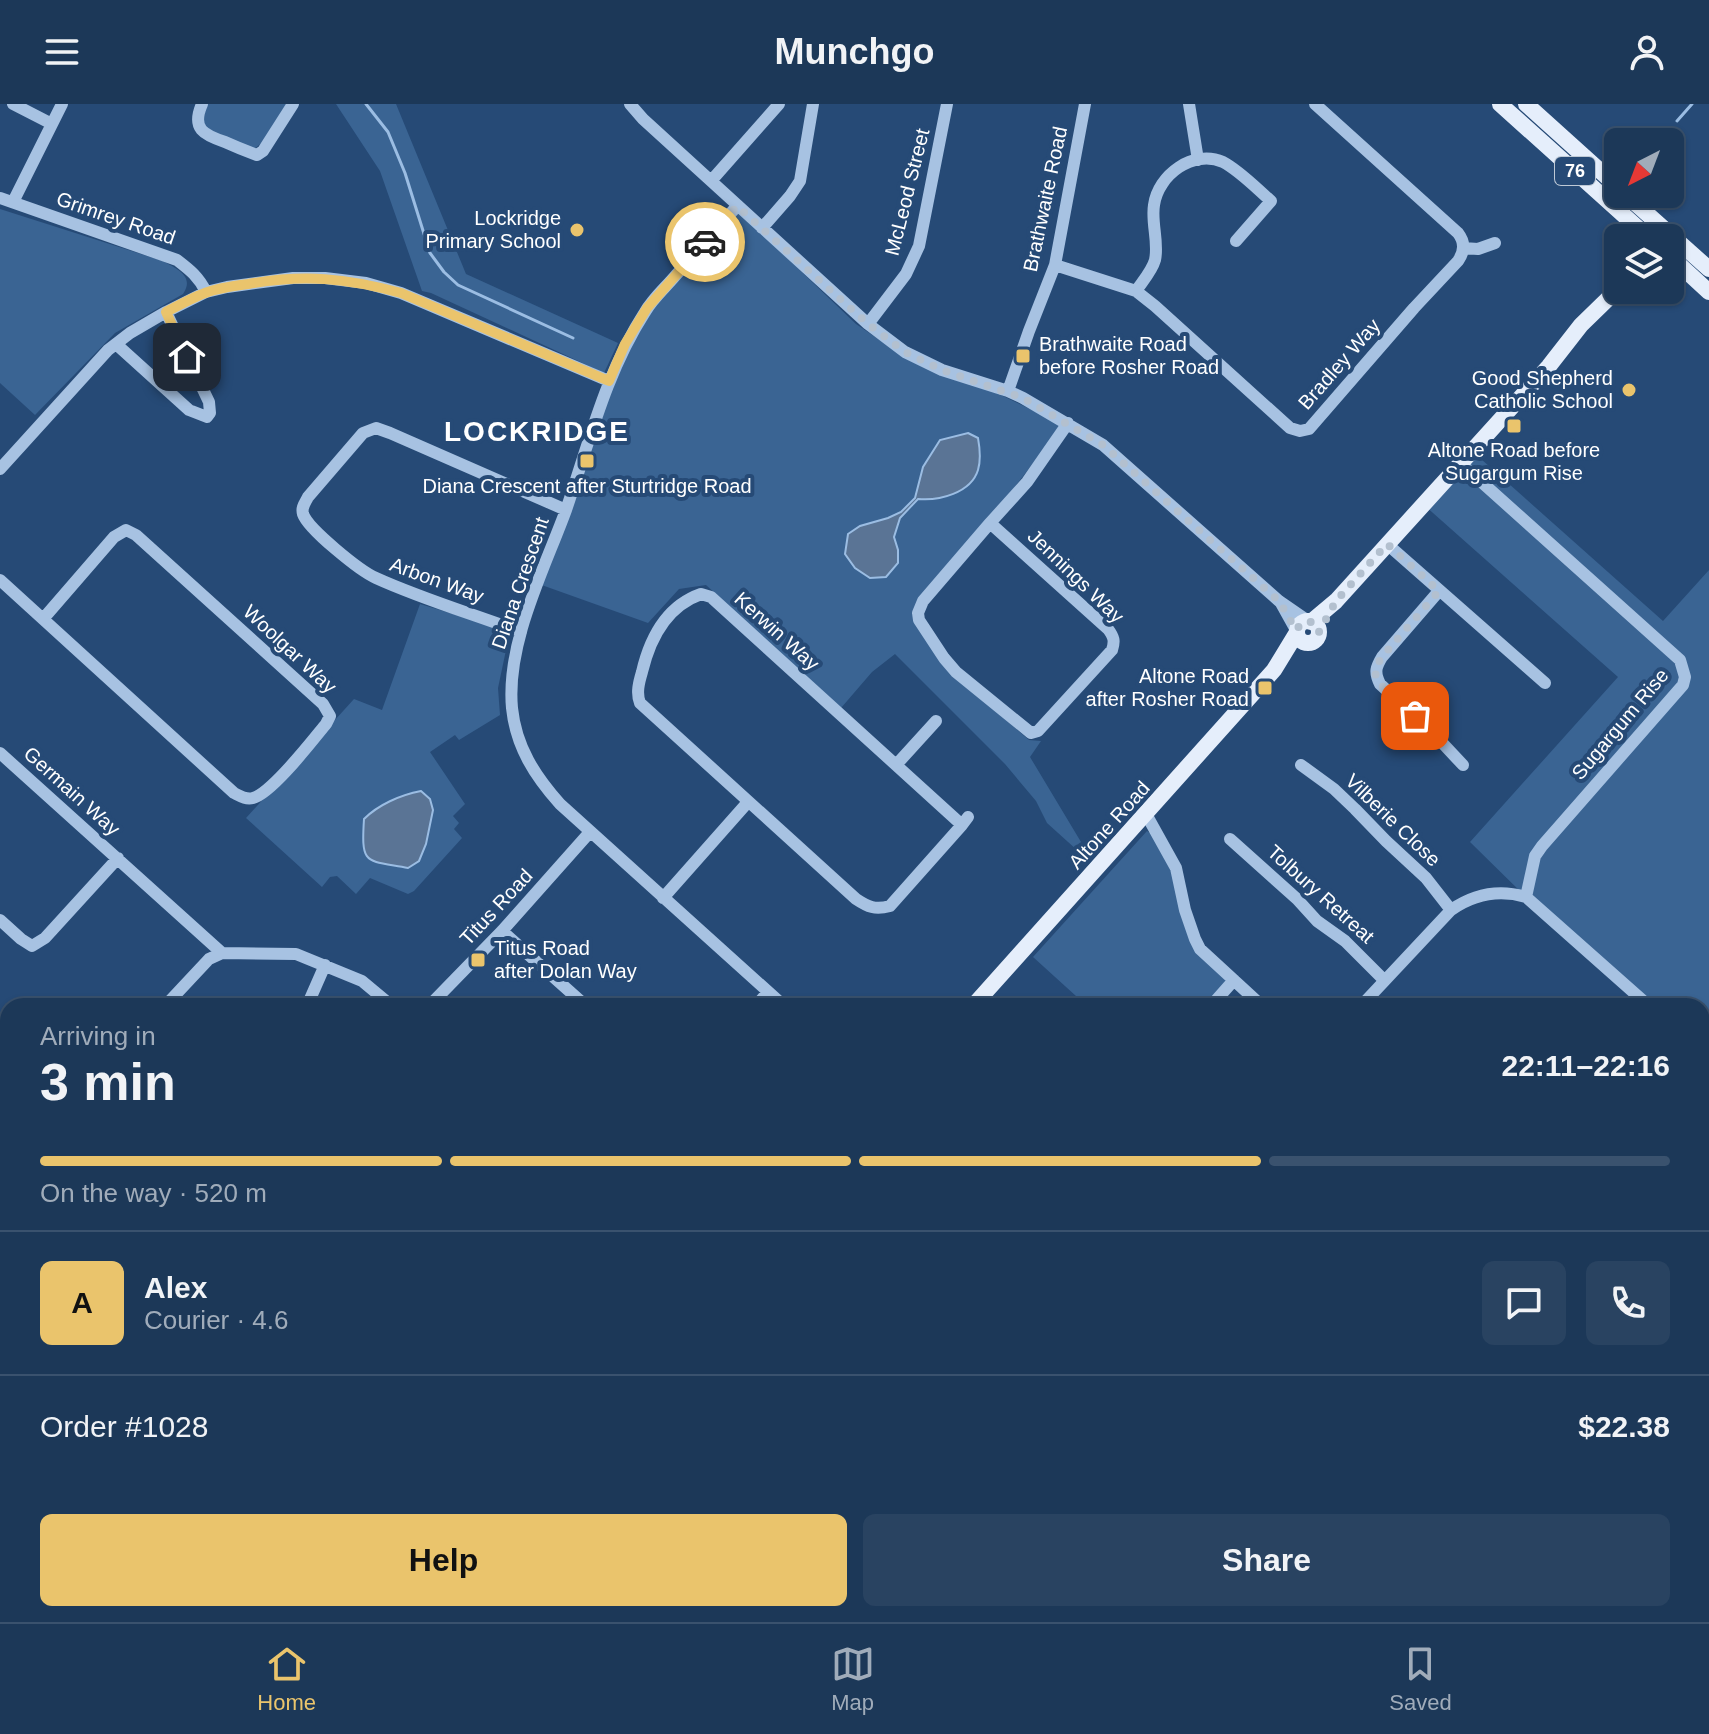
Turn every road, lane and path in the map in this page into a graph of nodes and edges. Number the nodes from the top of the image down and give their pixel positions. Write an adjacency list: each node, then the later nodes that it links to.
1 (13, 104): 14 (street)
2 (62, 104): 14 (street)
3 (202, 104): 4 (street)
4 (293, 104)
5 (630, 104): 17 (street)
6 (779, 104): 17 (street)
7 (813, 104): 24 (street)
8 (947, 104): 39 (street, McLeod Street)
9 (1085, 104): 30 (street, Brathwaite Road)
10 (1189, 104): 15 (street)
11 (1315, 104): 27 (street)
12 (1500, 104): 22 (main road, 76)
13 (1526, 104): 16 (main road, 76)
14 (52, 124): 18 (street)
15 (1198, 160): 25 (street); 33 (street)
16 (1604, 174)
17 (711, 181): 19 (street)
18 (6, 200): 34 (street, Grimrey Road)
19 (737, 206): 24 (street); 42 (street, Diana Crescent)
20 (1640, 208): 21 (main road)
21 (1646, 213): 23 (main road); 29 (main road)
22 (1633, 224)
23 (1653, 224)
24 (762, 228): 39 (street)
25 (1236, 241)
26 (1495, 243): 27 (street)
27 (1463, 248): 33 (street, Bradley Way)
28 (1684, 250): 29 (main road)
29 (1693, 255): 32 (main road)
30 (1055, 265): 33 (street, Bradley Way); 43 (street, Brathwaite Road)
31 (1684, 269): 35 (main road)
32 (1709, 269)
33 (1136, 291)
34 (206, 292): 38 (street); 42 (street)
35 (1709, 292)
36 (1604, 303): 41 (main road, Altone Road)
37 (1613, 304): 41 (main road, Altone Road)
38 (166, 312): 40 (street); 40 (street)
39 (868, 324): 43 (street)
40 (116, 344): 46 (street)
41 (1549, 366): 45 (main road, Altone Road)
42 (609, 381): 47 (street, Diana Crescent)
43 (1008, 391): 44 (street)
44 (1068, 423): 48 (street, Jennings Way); 53 (street)
45 (1461, 465): 49 (main road, Altone Road); 66 (street, Sugargum Rise)
46 (0, 469)
47 (566, 510): 54 (street, Diana Crescent); 54 (street, Arbon Way)
48 (990, 523): 48 (street, Jennings Way)
49 (1387, 544): 51 (street); 53 (main road, Altone Road)
50 (0, 580): 52 (street, Woolgar Way)
51 (1439, 591): 55 (street); 60 (street)
52 (43, 619): 52 (street, Woolgar Way)
53 (1307, 631): 62 (main road, Altone Road)
54 (521, 632): 63 (street, Diana Crescent)
55 (1545, 683)
56 (936, 721): 58 (street)
57 (0, 753): 65 (street, Germain Way)
58 (896, 765): 61 (street, Kerwin Way); 61 (street, Kerwin Way)
59 (1301, 765): 68 (street, Vilberie Close)
60 (1463, 765)
61 (748, 802): 67 (street)
62 (1142, 818): 73 (street); 83 (main road, Altone Road)
63 (590, 832): 67 (street, Diana Crescent); 70 (street, Titus Road)
64 (1230, 839): 74 (street, Tolbury Retreat)
65 (118, 858): 69 (street, Germain Way); 71 (street, Germain Way)
66 (1526, 897): 68 (street); 87 (street)
67 (663, 898): 75 (street, Diana Crescent)
68 (1451, 910): 74 (street)
69 (0, 920)
70 (502, 931): 79 (street, Titus Road); 80 (street)
71 (222, 953): 72 (street); 76 (street)
72 (325, 965): 77 (street); 78 (street)
73 (1234, 980): 84 (street); 85 (street)
74 (1384, 980): 86 (street)
75 (768, 992): 81 (street); 82 (street, Diana Crescent)
76 (172, 998)
77 (311, 998)
78 (382, 998)
79 (437, 998)
80 (577, 998)
81 (763, 998)
82 (775, 998)
83 (980, 998)
84 (1218, 998)
85 (1253, 998)
86 (1368, 998)
87 (1640, 998)

